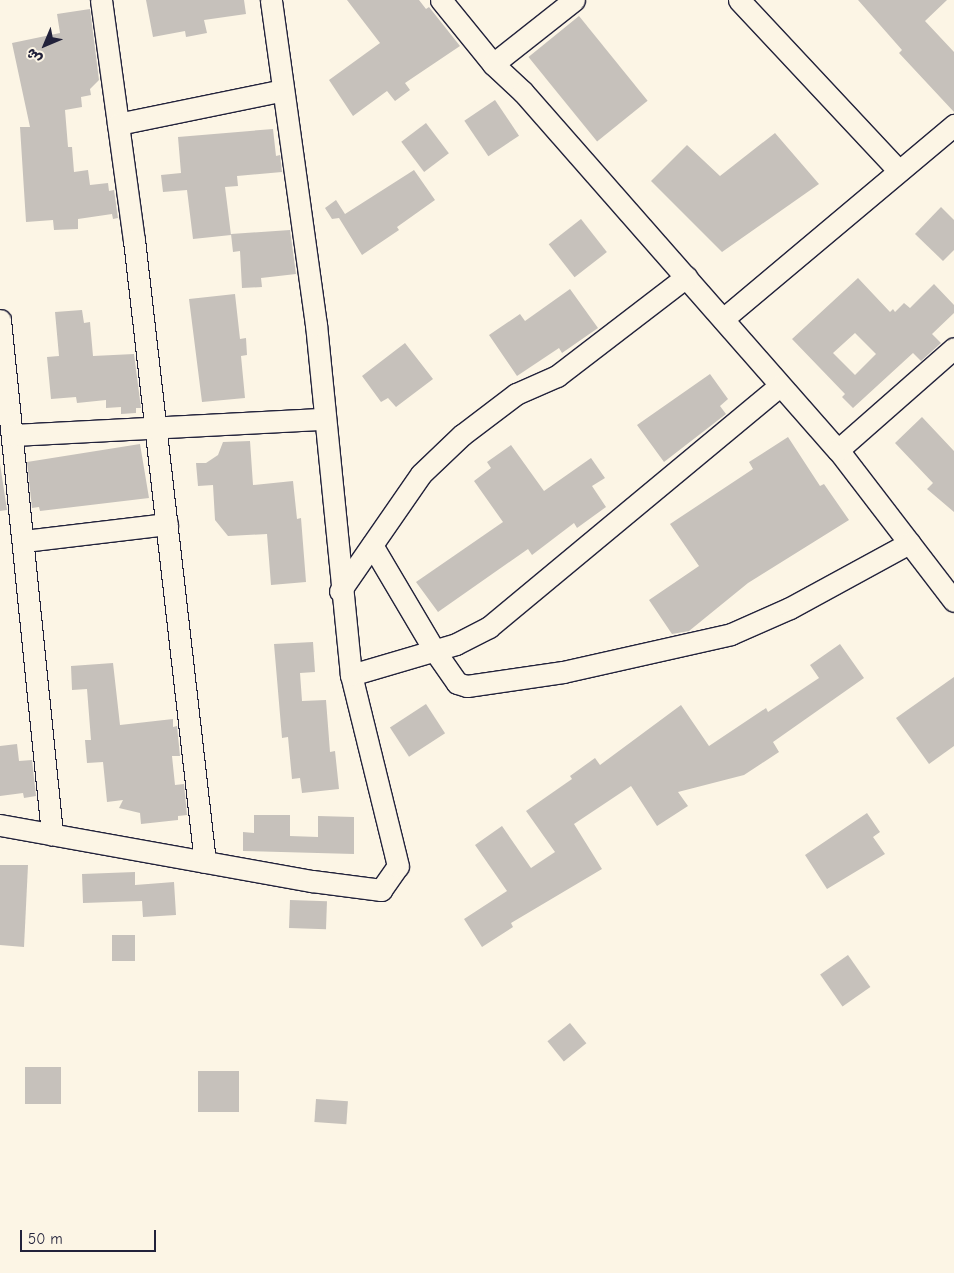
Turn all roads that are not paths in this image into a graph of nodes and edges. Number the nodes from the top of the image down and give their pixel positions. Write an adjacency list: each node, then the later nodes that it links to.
1 (100, 0): 8 (street)
2 (271, 0): 7 (street)
3 (441, 0): 6 (street)
4 (574, 0): 6 (street)
5 (739, 0): 10 (street)
6 (493, 64): 11 (street)
7 (283, 90): 8 (street); 16 (street)
8 (118, 124): 17 (street)
9 (954, 125): 10 (street)
10 (899, 171): 13 (street)
11 (686, 276): 13 (street); 23 (street)
12 (0, 320): 18 (street)
13 (723, 320): 15 (street)
14 (954, 348): 19 (street)
15 (780, 384): 19 (street); 26 (street)
16 (324, 419): 17 (street); 24 (street)
17 (156, 426): 18 (street); 20 (street)
18 (14, 435): 21 (street)
19 (838, 450): 22 (street)
20 (167, 524): 21 (street); 30 (street)
21 (24, 541): 29 (street)
22 (909, 543): 25 (street); 26 (street)
23 (372, 545): 24 (street); 26 (street)
24 (340, 591): 27 (street)
25 (954, 601)
26 (434, 650): 27 (street)
27 (351, 674): 30 (street)
28 (0, 825): 29 (street)
29 (52, 834): 30 (street)
30 (206, 862)

